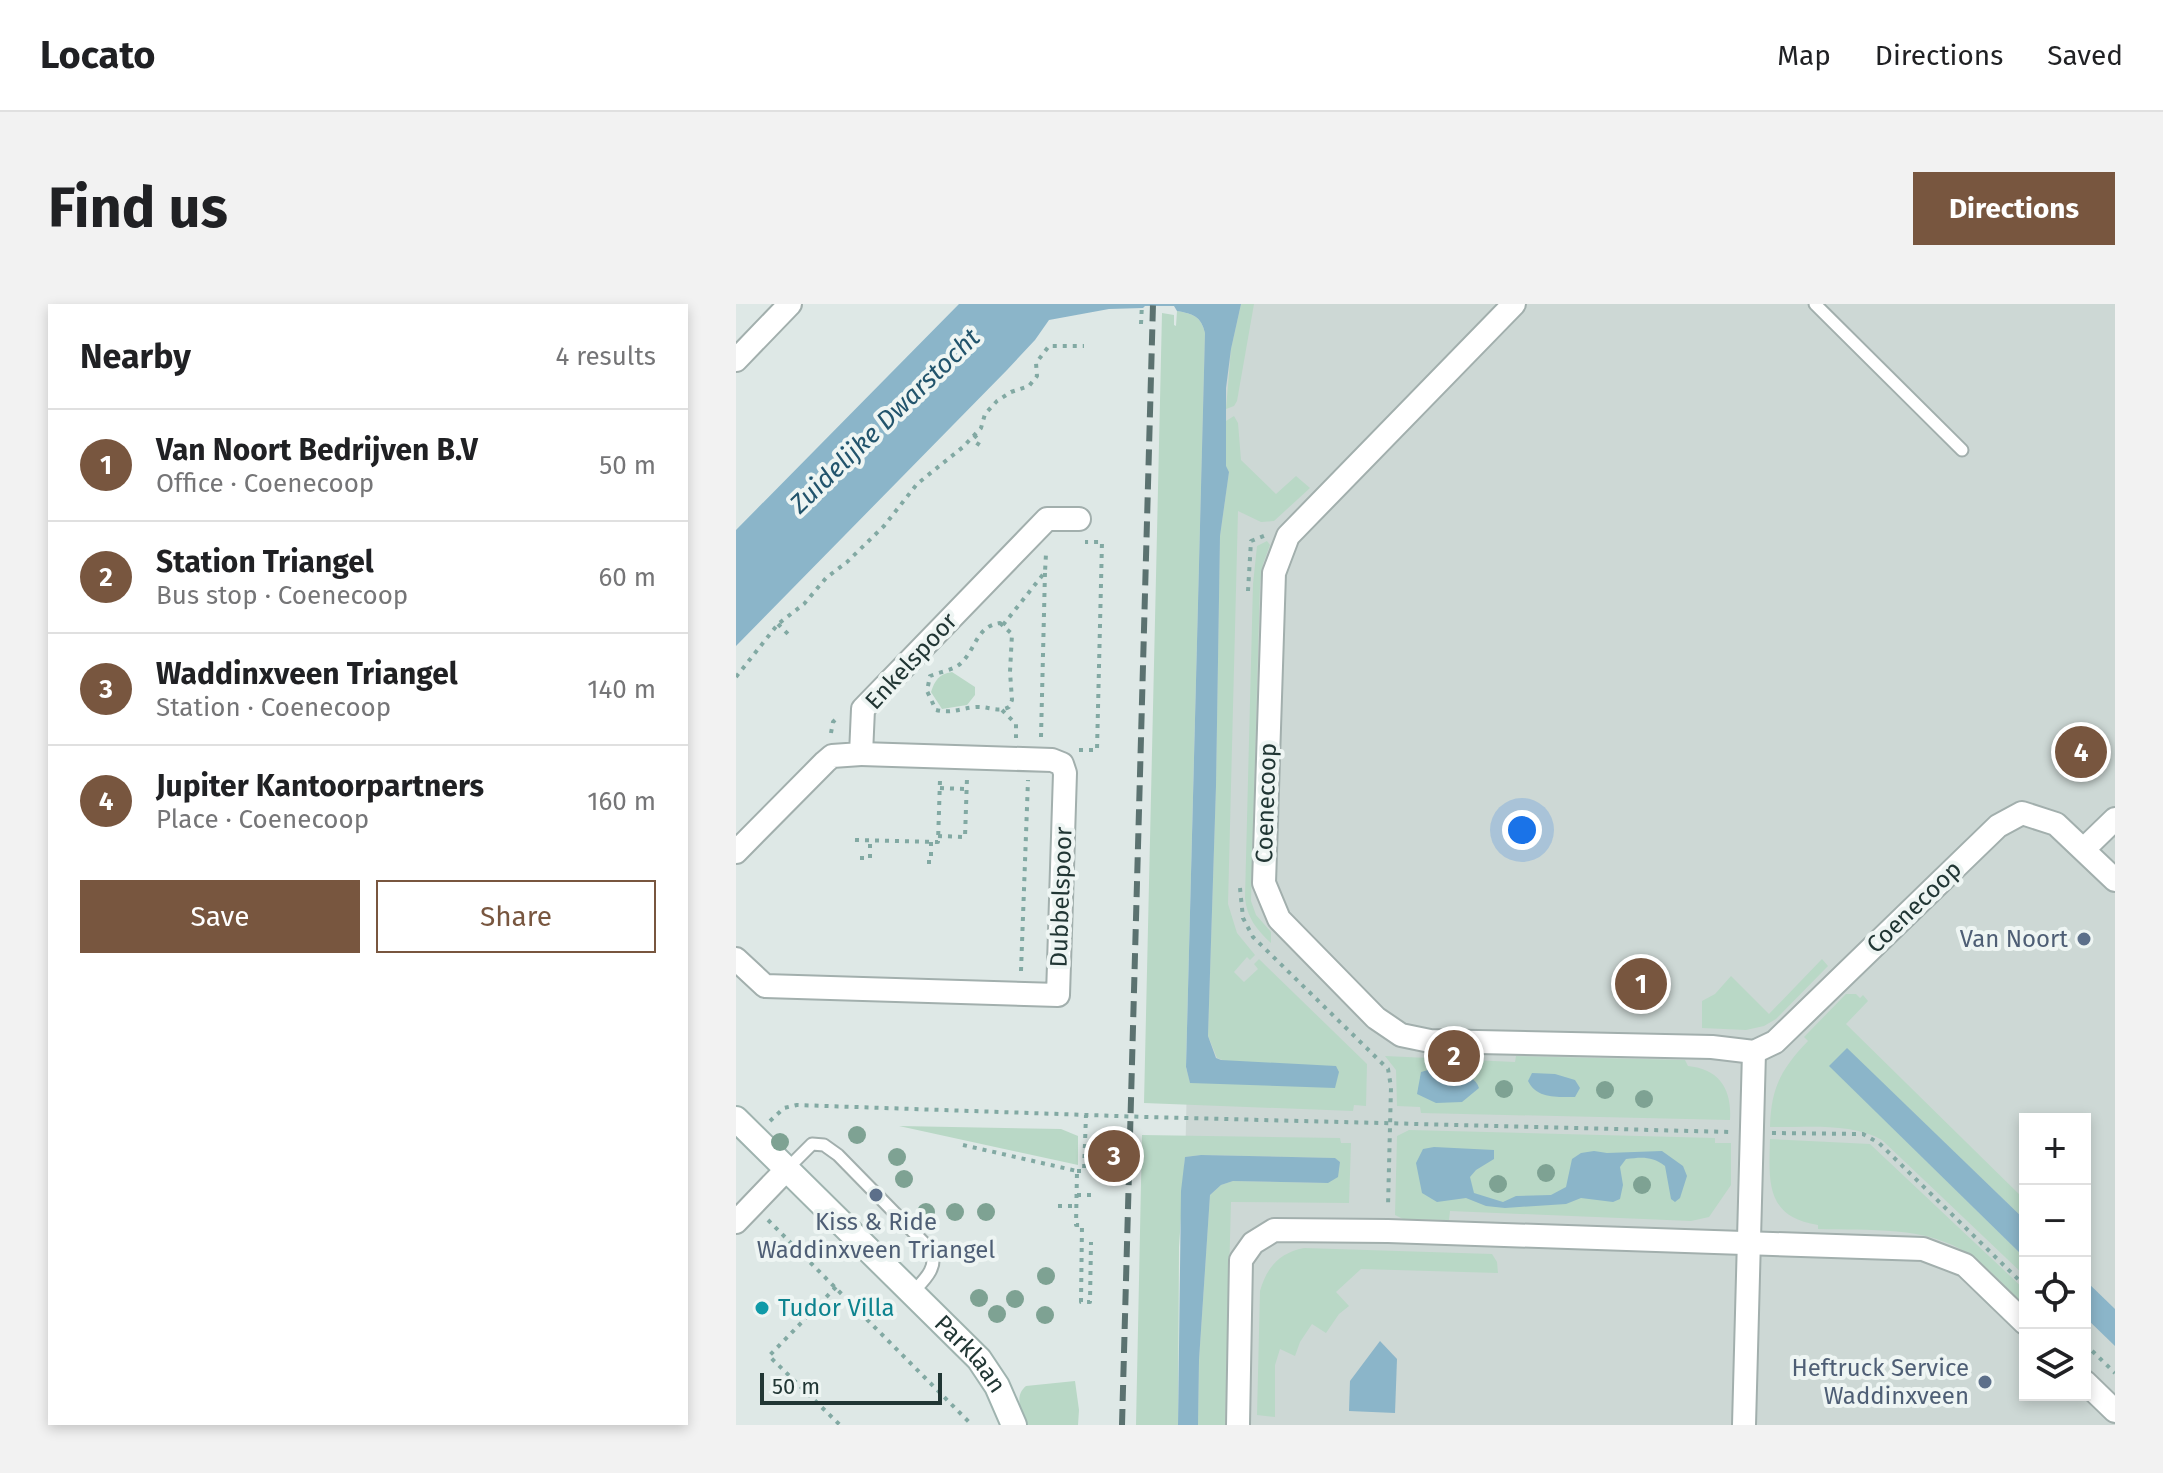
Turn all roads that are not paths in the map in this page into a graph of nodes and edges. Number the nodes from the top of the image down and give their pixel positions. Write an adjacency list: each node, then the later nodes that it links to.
1 (1514, 304): 13 (street, Coenecoop)
2 (1815, 304): 5 (lane)
3 (786, 305): 4 (street)
4 (736, 360)
5 (1962, 450)
6 (1079, 519): 7 (street, Enkelspoor)
7 (861, 754): 10 (street); 12 (street, Dubbelspoor)
8 (2115, 819): 9 (street)
9 (2084, 849): 11 (street, Coenecoop); 13 (street, Coenecoop)
10 (736, 852)
11 (2115, 880)
12 (736, 959)
13 (1754, 1052): 17 (street)
14 (736, 1119): 15 (street, Parklaan)
15 (786, 1170): 16 (street); 18 (street, Parklaan); 18 (lane)
16 (736, 1222)
17 (1750, 1243): 19 (street); 23 (street); 24 (street)
18 (912, 1294): 22 (street, Parklaan)
19 (2019, 1317)
20 (2091, 1388): 21 (street)
21 (2115, 1411)
22 (1014, 1425)
23 (1238, 1425)
24 (1744, 1425)

